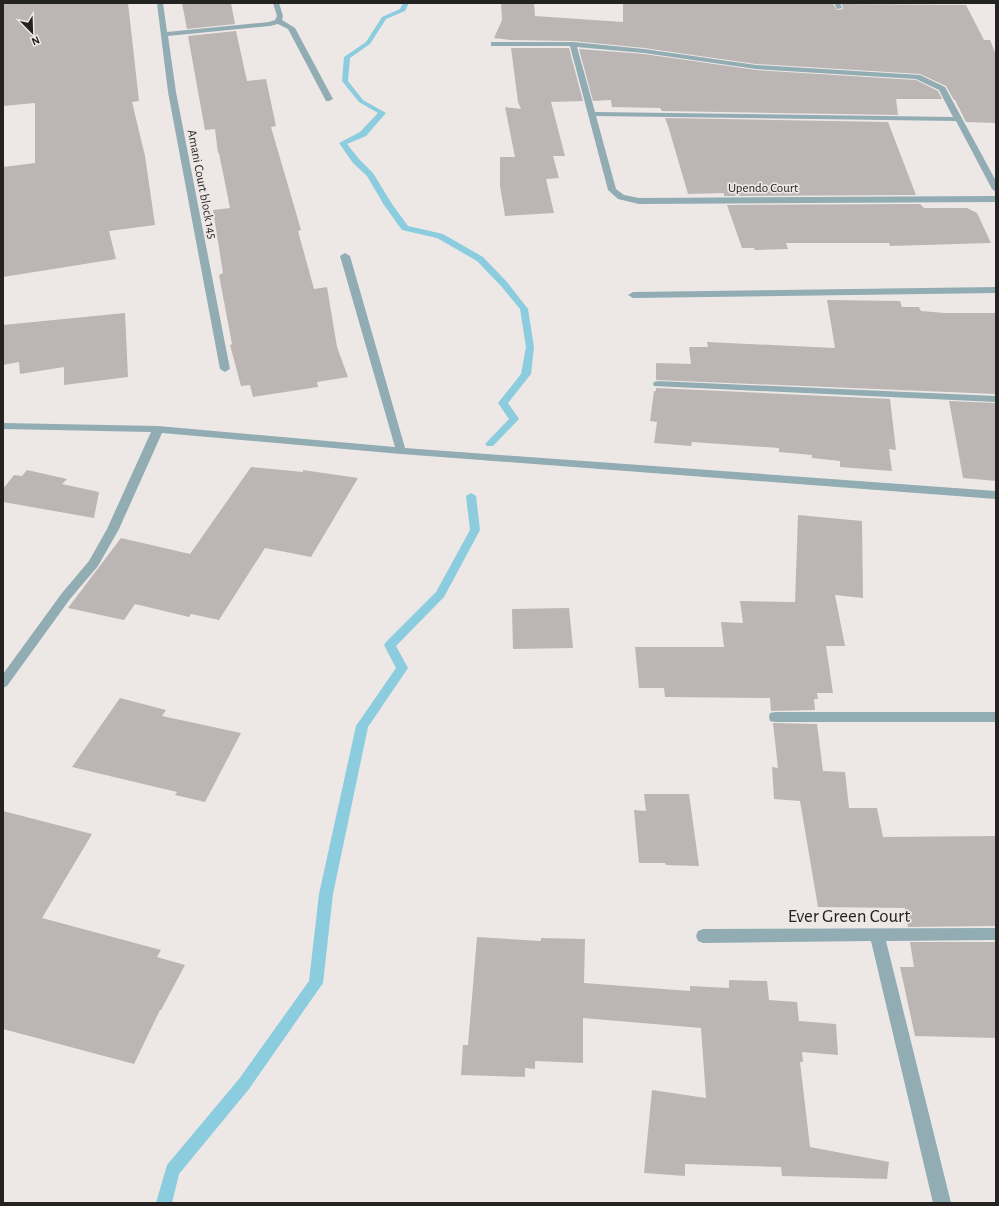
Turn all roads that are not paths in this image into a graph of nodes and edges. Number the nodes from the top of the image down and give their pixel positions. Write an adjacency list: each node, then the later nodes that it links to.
1 (160, 3): 4 (street, Amani Court block 145)
2 (276, 3): 3 (street)
3 (278, 21): 4 (street); 7 (street)
4 (164, 34): 15 (street, Amani Court block 145)
5 (494, 44): 6 (street)
6 (573, 44): 8 (street, Upendo Court); 9 (street)
7 (329, 99)
8 (592, 114): 9 (street); 11 (street, Upendo Court)
9 (958, 119): 10 (street)
10 (996, 189)
11 (996, 199)
12 (345, 256): 20 (street)
13 (996, 290): 14 (street)
14 (633, 295)
15 (225, 369)
16 (658, 384): 17 (street)
17 (996, 399)
18 (3, 426): 19 (street)
19 (158, 429): 20 (street); 22 (street)
20 (401, 451): 21 (street)
21 (996, 495)
22 (3, 683)
23 (775, 717): 24 (street)
24 (996, 717)
25 (996, 934): 26 (street, Ever Green Court)
26 (878, 935): 27 (street, Ever Green Court); 28 (street)
27 (703, 936)
28 (942, 1203)

